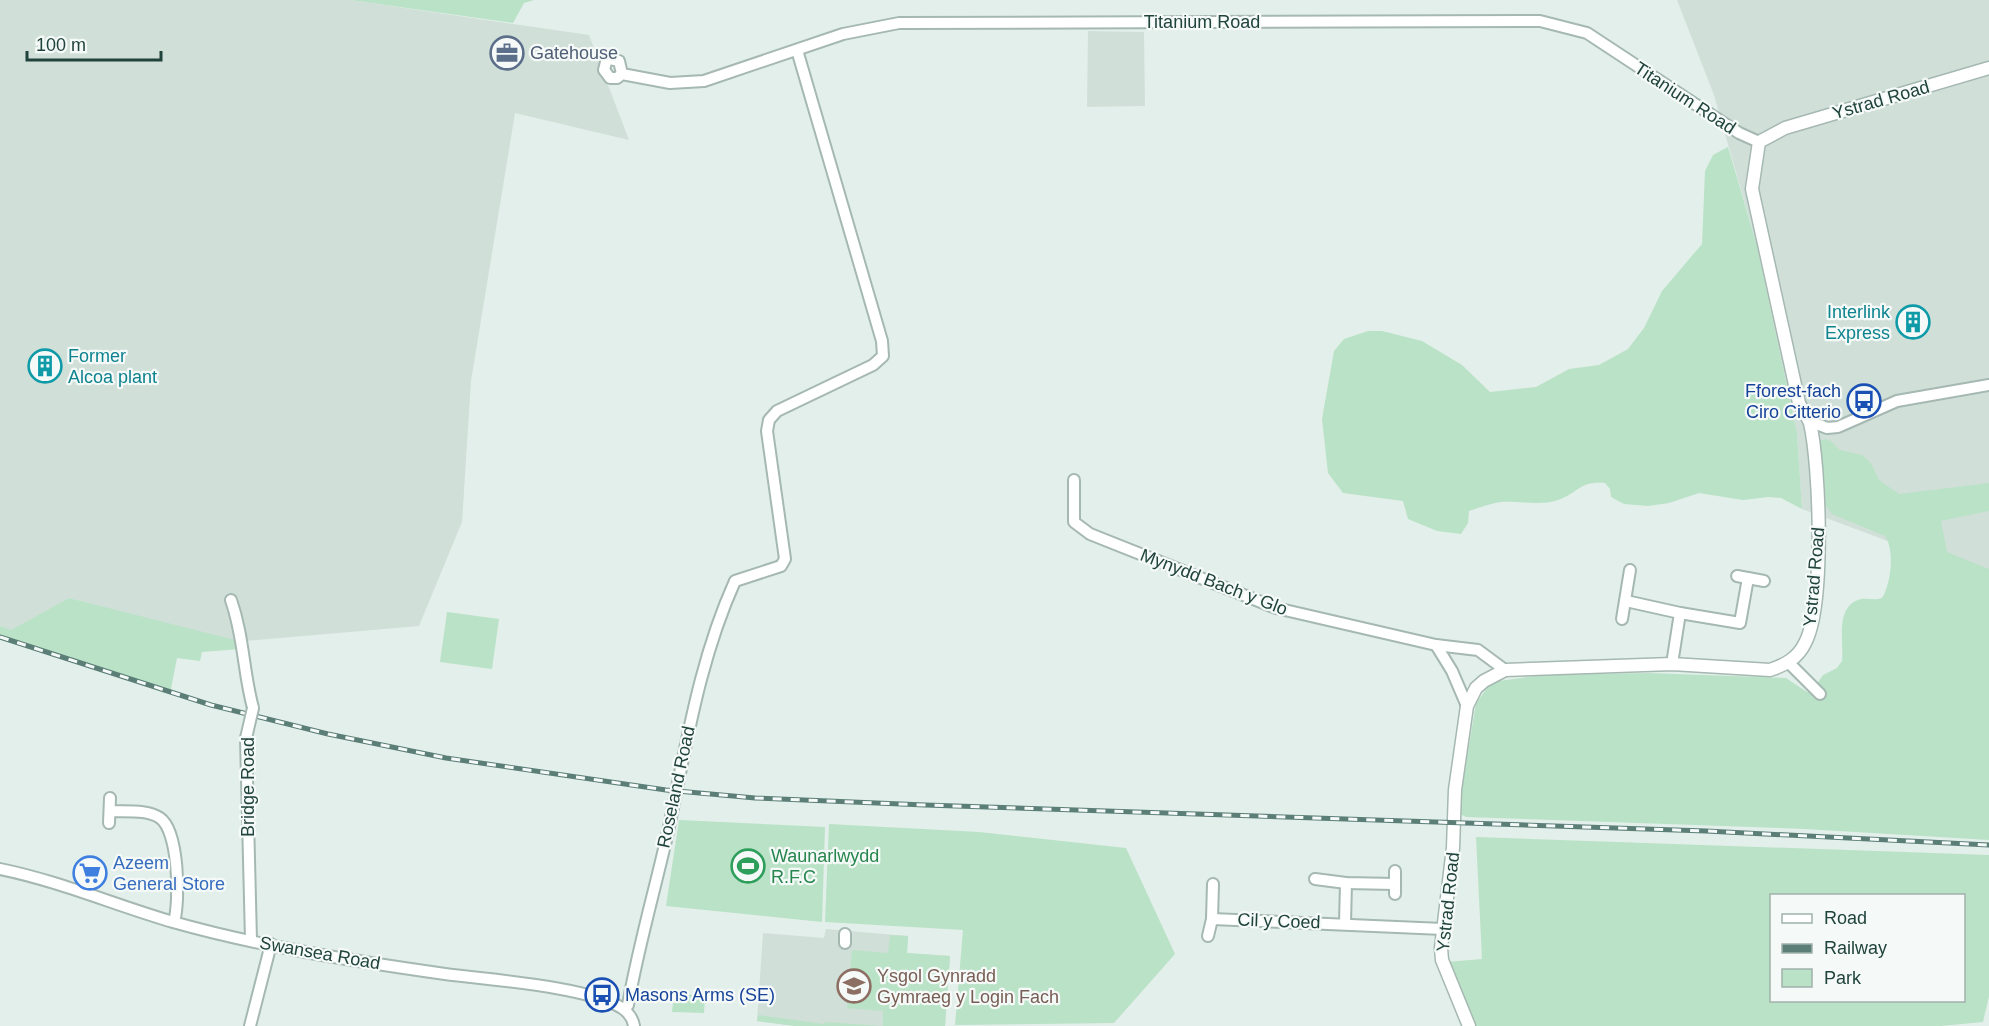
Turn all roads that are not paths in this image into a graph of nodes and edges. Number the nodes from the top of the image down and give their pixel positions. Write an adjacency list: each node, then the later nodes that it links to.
1 (797, 50): 3 (street, Titanium Road); 4 (street, Titanium Road); 35 (street, Roseland Road)
2 (1989, 68): 4 (street, Ystrad Road)
3 (622, 74)
4 (1759, 142): 6 (street, Ystrad Road)
5 (1989, 385): 6 (street)
6 (1809, 421): 15 (street, Ystrad Road)
7 (1074, 480): 14 (street, Mynydd Bach y Glo)
8 (1630, 570): 11 (street)
9 (1764, 581): 12 (street)
10 (231, 600): 33 (street, Bridge Road, bridge)
11 (1626, 601): 12 (street); 13 (street)
12 (1680, 613): 16 (street)
13 (1622, 619)
14 (1436, 645): 17 (street, Mynydd Bach y Glo); 19 (street)
15 (1788, 662): 16 (street, Ystrad Road); 18 (street)
16 (1672, 664): 17 (street, Ystrad Road)
17 (1505, 670): 19 (street, Ystrad Road)
18 (1820, 694)
19 (1467, 706): 31 (street, Ystrad Road)
20 (110, 798): 21 (street)
21 (110, 811): 22 (street); 29 (street)
22 (109, 823)
23 (0, 869): 29 (street, Swansea Road)
24 (1395, 871): 26 (street)
25 (1315, 879): 26 (street)
26 (1346, 883): 30 (street, Cil y Coed)
27 (1213, 884): 28 (street, Cil y Coed)
28 (1212, 919): 30 (street, Cil y Coed); 32 (street, Cil y Coed)
29 (174, 922): 33 (street, Swansea Road)
30 (1345, 923): 31 (street, Cil y Coed)
31 (1443, 929): 38 (street, Ystrad Road)
32 (1209, 936)
33 (250, 940): 34 (street, Swansea Road)
34 (271, 944): 35 (street, Swansea Road); 36 (street)
35 (624, 1009): 37 (street)
36 (250, 1026)
37 (634, 1026)
38 (1469, 1026)

